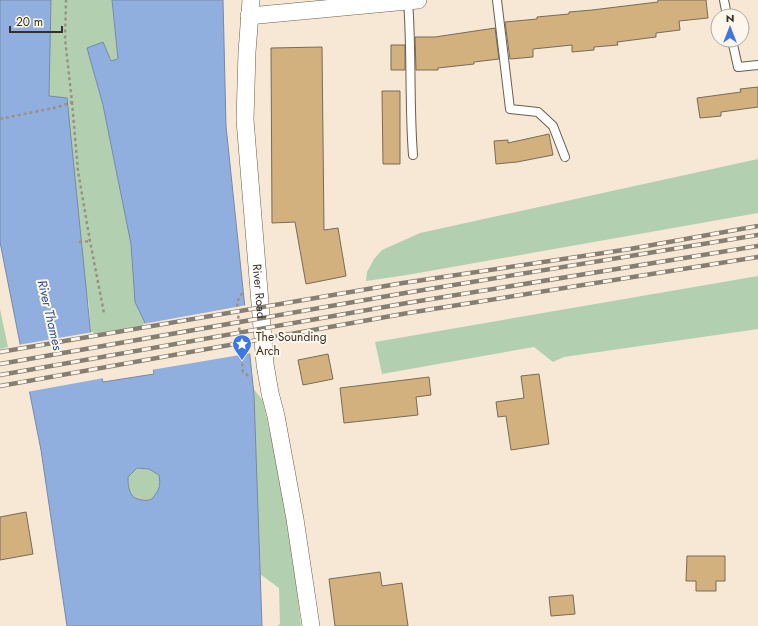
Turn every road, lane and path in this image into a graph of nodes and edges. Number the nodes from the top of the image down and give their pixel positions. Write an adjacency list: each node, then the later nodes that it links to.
1 (66, 0): 7 (path)
2 (413, 0): 4 (street); 9 (lane)
3 (497, 0): 10 (lane)
4 (250, 8): 14 (street, River Road)
5 (734, 48): 6 (lane)
6 (758, 64)
7 (72, 102): 8 (path); 11 (path)
8 (0, 119)
9 (413, 155)
10 (565, 157)
11 (90, 241): 12 (path); 13 (path)
12 (79, 242)
13 (104, 313)
14 (311, 626)

